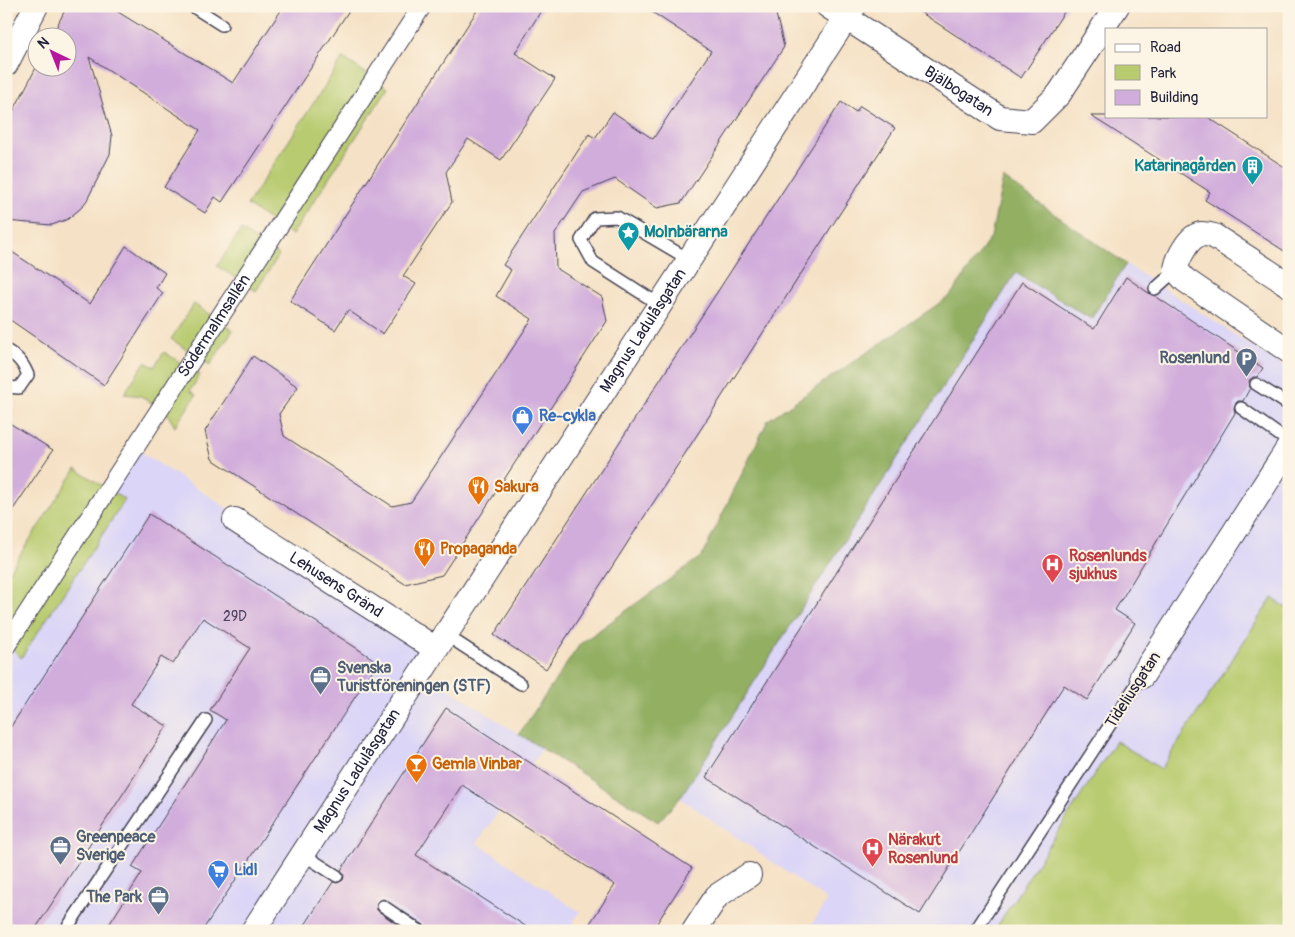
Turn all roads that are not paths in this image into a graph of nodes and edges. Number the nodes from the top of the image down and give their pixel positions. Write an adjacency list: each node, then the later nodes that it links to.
1 (36, 6): 7 (street)
2 (192, 6): 6 (lane)
3 (422, 6): 23 (street, Södermalmsallén)
4 (1117, 6): 5 (street, Bjälbogatan)
5 (843, 10): 8 (street, Magnus Ladulåsgatan)
6 (222, 25)
7 (6, 64)
8 (690, 260): 12 (street, Magnus Ladulåsgatan); 12 (lane)
9 (1176, 270): 10 (street); 11 (lane); 14 (street)
10 (1289, 285)
11 (1155, 290)
12 (660, 305): 22 (street, Magnus Ladulåsgatan)
13 (6, 350): 16 (lane)
14 (1289, 350)
15 (1256, 384): 17 (lane)
16 (6, 387)
17 (1289, 405)
18 (1241, 408): 19 (lane)
19 (1289, 442)
20 (1289, 447): 24 (street, Tideliusgatan)
21 (236, 520): 22 (street, Lehusens Gränd)
22 (441, 642): 25 (lane); 27 (street, Magnus Ladulåsgatan)
23 (6, 646)
24 (1142, 676): 35 (lane, Tideliusgatan)
25 (521, 684)
26 (206, 720): 31 (lane)
27 (304, 855): 29 (lane); 32 (street, Magnus Ladulåsgatan)
28 (749, 875): 34 (street)
29 (337, 876)
30 (383, 906): 33 (lane)
31 (65, 931)
32 (253, 931)
33 (420, 931)
34 (694, 931)
35 (976, 931)

